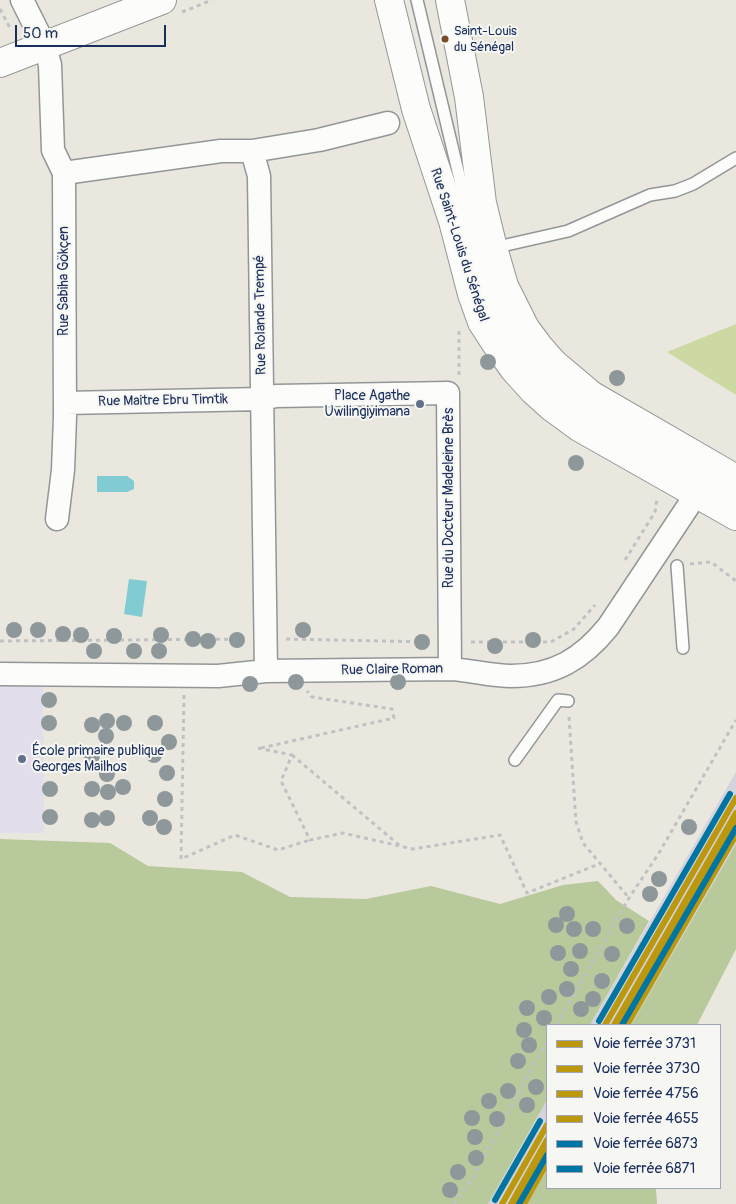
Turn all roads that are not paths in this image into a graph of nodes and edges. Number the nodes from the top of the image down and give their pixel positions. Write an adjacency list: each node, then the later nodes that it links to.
1 (22, 0): 6 (street, Rue Sabiha Gökçen)
2 (389, 0): 16 (street, Rue Saint-Louis du Sénégal)
3 (418, 0): 17 (lane, Rue Saint-Louis du Sénégal)
4 (450, 0): 12 (street)
5 (155, 1): 6 (street)
6 (46, 46): 7 (street); 11 (street, Rue Sabiha Gökçen)
7 (0, 63)
8 (388, 123): 9 (street)
9 (252, 151): 11 (street); 13 (street, Rue Rolande Trempé)
10 (736, 158): 12 (lane)
11 (64, 173): 14 (street, Rue Sabiha Gökçen)
12 (492, 248): 15 (street)
13 (262, 399): 14 (street, Rue Maitre Ebru Timtik); 22 (street, Rue du Docteur Madeleine Brès); 23 (street, Rue Rolande Trempé)
14 (65, 403): 19 (street, Rue Sabiha Gökçen)
15 (736, 479)
16 (697, 494): 18 (street, Rue Saint-Louis du Sénégal); 22 (street, Rue Claire Roman)
17 (736, 498)
18 (736, 516)
19 (56, 520)
20 (677, 566): 21 (lane)
21 (683, 648)
22 (450, 669): 23 (street, Rue Claire Roman)
23 (266, 671): 24 (street, Rue Claire Roman)
24 (0, 674)
25 (568, 701): 26 (lane)
26 (515, 760)

